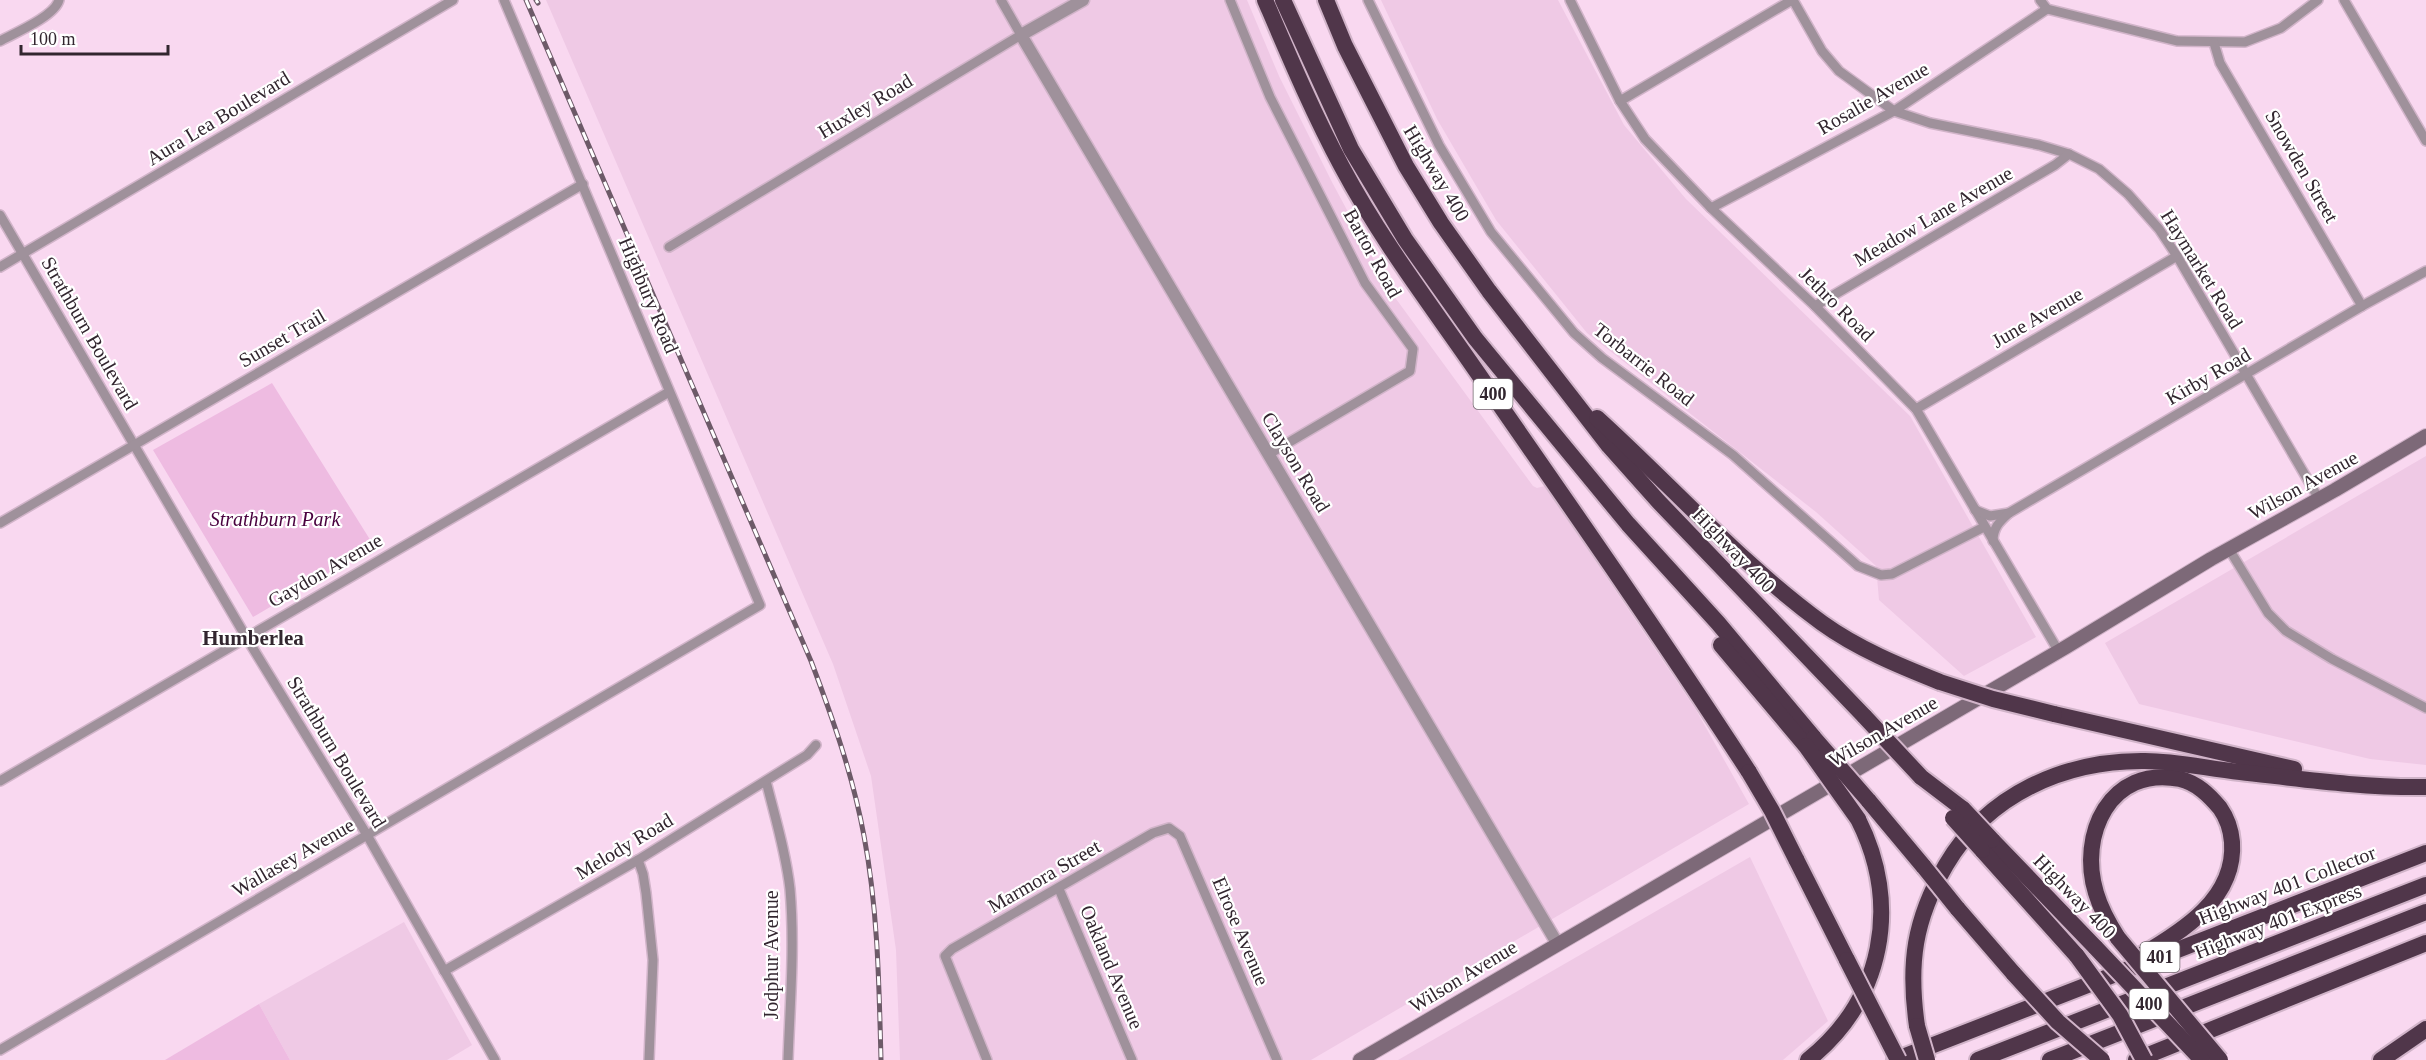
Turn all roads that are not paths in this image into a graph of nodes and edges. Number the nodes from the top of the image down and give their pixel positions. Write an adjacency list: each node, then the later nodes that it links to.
1 (59, 0): 18 (street)
2 (453, 0): 28 (street, Aura Lea Boulevard)
3 (504, 0): 24 (street, Highbury Road)
4 (1001, 0): 17 (street, Clayson Road)
5 (1083, 0): 17 (street, Huxley Road)
6 (1230, 0): 40 (street, Bartor Road)
7 (1265, 0): 80 (highway, 400, bridge)
8 (1283, 0): 52 (highway)
9 (1326, 0): 35 (highway, Highway 400)
10 (1368, 0): 45 (street, Torbarrie Road)
11 (1570, 0): 20 (street, Jethro Road)
12 (1793, 0): 20 (street); 21 (street, Haymarket Road)
13 (2040, 0): 16 (street)
14 (2318, 0): 19 (street)
15 (2344, 0): 22 (street)
16 (2047, 9): 19 (street); 21 (street, Rosalie Avenue)
17 (1021, 35): 27 (street, Huxley Road); 40 (street, Clayson Road)
18 (0, 41)
19 (2214, 43): 33 (street, Snowden Street)
20 (1620, 100): 25 (street, Jethro Road)
21 (1894, 111): 23 (street, Haymarket Road); 25 (street, Rosalie Avenue)
22 (2426, 141)
23 (2069, 154): 29 (street, Haymarket Road); 32 (street, Meadow Lane Avenue)
24 (583, 184): 36 (street, Highbury Road); 39 (street, Sunset Trail)
25 (1711, 208): 32 (street, Jethro Road)
26 (0, 214): 28 (street, Strathburn Boulevard)
27 (669, 247)
28 (23, 254): 30 (street, Aura Lea Boulevard); 39 (street, Strathburn Boulevard)
29 (2177, 256): 34 (street, Haymarket Road); 37 (street, June Avenue)
30 (0, 267)
31 (2426, 271): 33 (street, Kirby Road)
32 (1815, 306): 37 (street, Jethro Road)
33 (2362, 306): 34 (street, Kirby Road)
34 (2246, 375): 41 (street, Haymarket Road); 43 (street, Kirby Road)
35 (1565, 390): 56 (highway, bridge); 60 (highway, Highway 400, bridge)
36 (669, 392): 48 (street, Highbury Road); 49 (street, Gaydon Avenue)
37 (1916, 409): 42 (street, Jethro Road)
38 (2426, 436): 41 (main road, Wilson Avenue)
39 (135, 445): 44 (street, Sunset Trail); 49 (street, Strathburn Boulevard)
40 (1269, 454): 66 (street, Clayson Road)
41 (2319, 499): 47 (main road, Wilson Avenue)
42 (1975, 510): 43 (street); 45 (street, Jethro Road)
43 (2009, 513): 46 (street, Kirby Road)
44 (0, 523)
45 (1984, 527): 46 (street, Jethro Road)
46 (1993, 542): 50 (street, Jethro Road)
47 (2229, 549): 50 (main road, Wilson Avenue); 51 (street)
48 (760, 605): 59 (street, Wallasey Avenue)
49 (246, 637): 54 (street, Gaydon Avenue); 59 (street, Strathburn Boulevard)
50 (2059, 652): 66 (main road, Wilson Avenue)
51 (2426, 708)
52 (1810, 742): 79 (highway, bridge); 84 (highway, bridge)
53 (816, 745): 55 (street, Melody Road)
54 (0, 781)
55 (766, 781): 62 (street, Melody Road); 74 (street, Jodphur Avenue)
56 (2354, 783): 57 (highway); 81 (highway, bridge)
57 (2426, 787)
58 (1162, 829): 64 (street, Marmora Street); 77 (street, Elrose Avenue)
59 (366, 835): 68 (street, Strathburn Boulevard); 71 (street, Wallasey Avenue)
60 (1987, 845): 86 (highway, bridge); 87 (highway, Highway 400 / 400, bridge)
61 (2426, 853): 69 (highway, Highway 401 Collector / 401)
62 (638, 860): 68 (street, Melody Road); 73 (street)
63 (2426, 885): 82 (highway, Highway 401 Express / 401)
64 (1059, 889): 75 (street, Marmora Street); 76 (street, Oakland Avenue)
65 (2426, 912): 83 (highway)
66 (1557, 943): 78 (main road, Wilson Avenue)
67 (2426, 943): 85 (highway)
68 (444, 971): 72 (street, Strathburn Boulevard)
69 (2082, 988): 80 (highway, Highway 401 Collector / 401); 88 (highway, bridge)
70 (2426, 1029): 89 (highway)
71 (0, 1050)
72 (495, 1060)
73 (649, 1060)
74 (788, 1060)
75 (987, 1060)
76 (1132, 1060)
77 (1276, 1060)
78 (1360, 1060)
79 (1808, 1060)
80 (1896, 1060)
81 (1927, 1060)
82 (1978, 1060)
83 (2050, 1060)
84 (2102, 1060)
85 (2136, 1060)
86 (2144, 1060)
87 (2202, 1060)
88 (2220, 1060)
89 (2381, 1060)

